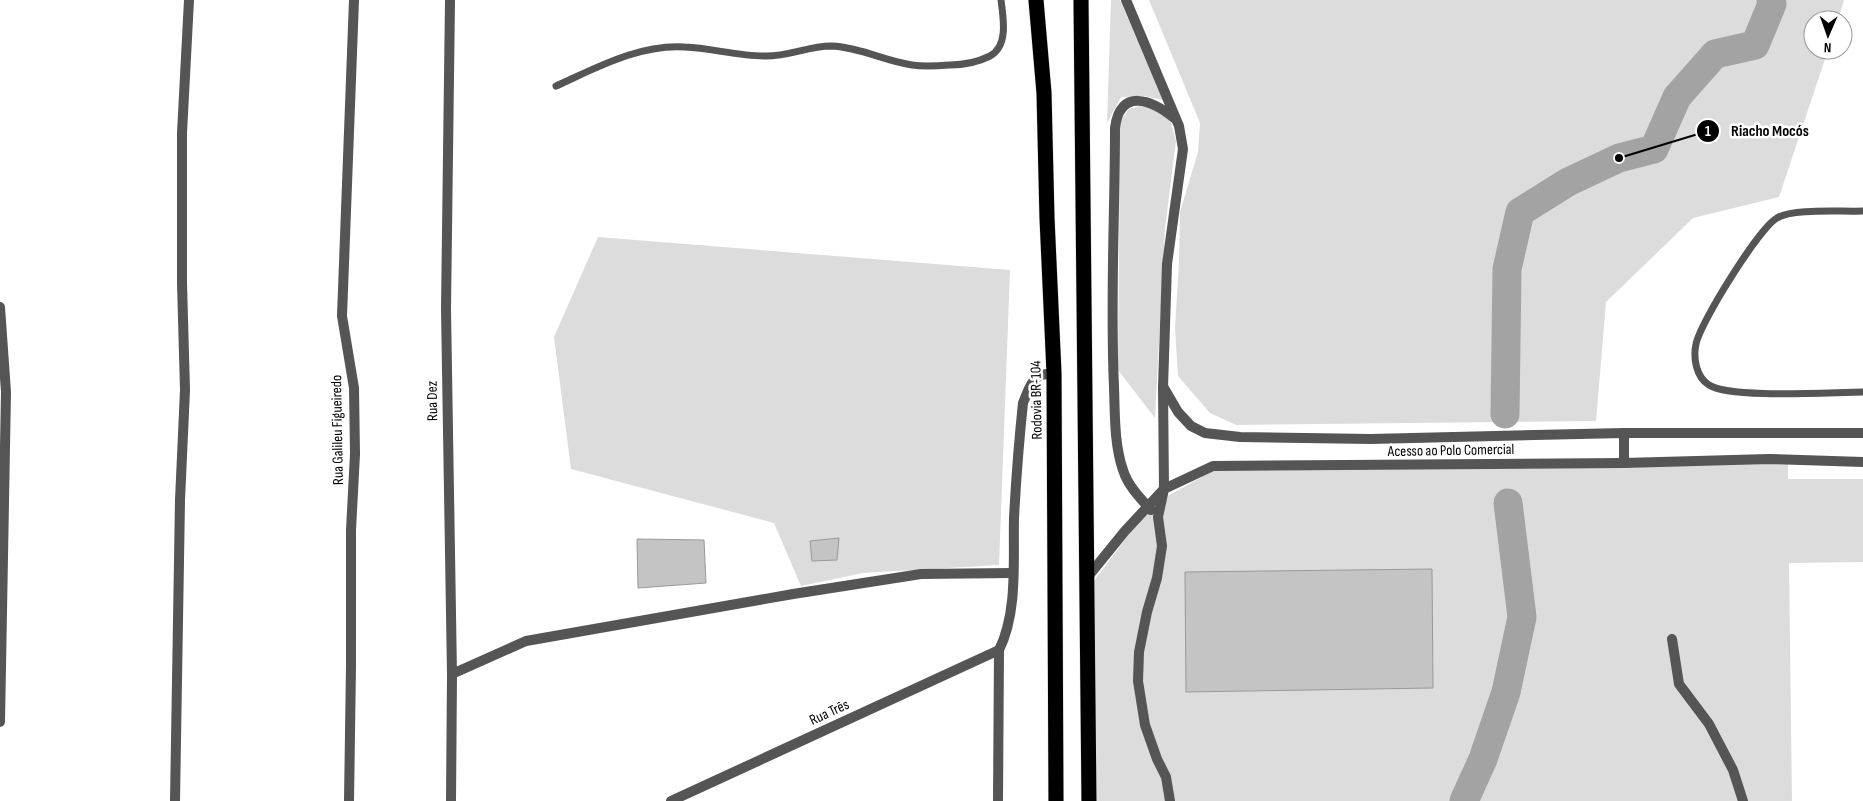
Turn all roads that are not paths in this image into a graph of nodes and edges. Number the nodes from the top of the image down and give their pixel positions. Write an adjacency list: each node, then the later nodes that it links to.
1 (189, 0): 28 (street)
2 (354, 0): 29 (street, Rua Galileu Figueiredo)
3 (450, 0): 26 (street, Rua Dez)
4 (1001, 0): 8 (lane)
5 (1036, 0): 12 (highway, Rodovia BR-104)
6 (1081, 0): 23 (highway)
7 (1126, 0): 9 (street)
8 (556, 86)
9 (1177, 120): 13 (street); 20 (street)
10 (1863, 212): 14 (lane)
11 (0, 308): 27 (street)
12 (1054, 374): 22 (street); 33 (highway, Rodovia BR-104)
13 (1164, 387): 16 (street, Acesso ao Polo Comercial); 19 (street)
14 (1863, 392)
15 (1863, 432): 16 (street, Acesso ao Polo Comercial)
16 (1624, 433): 18 (street)
17 (1863, 462): 18 (street, Acesso ao Polo Comercial)
18 (1624, 463): 19 (street, Acesso ao Polo Comercial)
19 (1164, 489): 20 (street, Acesso ao Polo Comercial); 21 (street)
20 (1147, 506): 21 (street); 23 (street, Acesso ao Polo Comercial)
21 (1158, 517): 35 (street)
22 (1012, 573): 25 (street); 26 (street)
23 (1086, 579): 34 (highway)
24 (1672, 639): 36 (street)
25 (999, 650): 31 (street, Rua Três); 32 (street)
26 (452, 674): 30 (street, Rua Dez)
27 (0, 722)
28 (175, 801)
29 (348, 801)
30 (451, 801)
31 (672, 801)
32 (998, 801)
33 (1056, 801)
34 (1089, 801)
35 (1170, 801)
36 (1743, 801)

